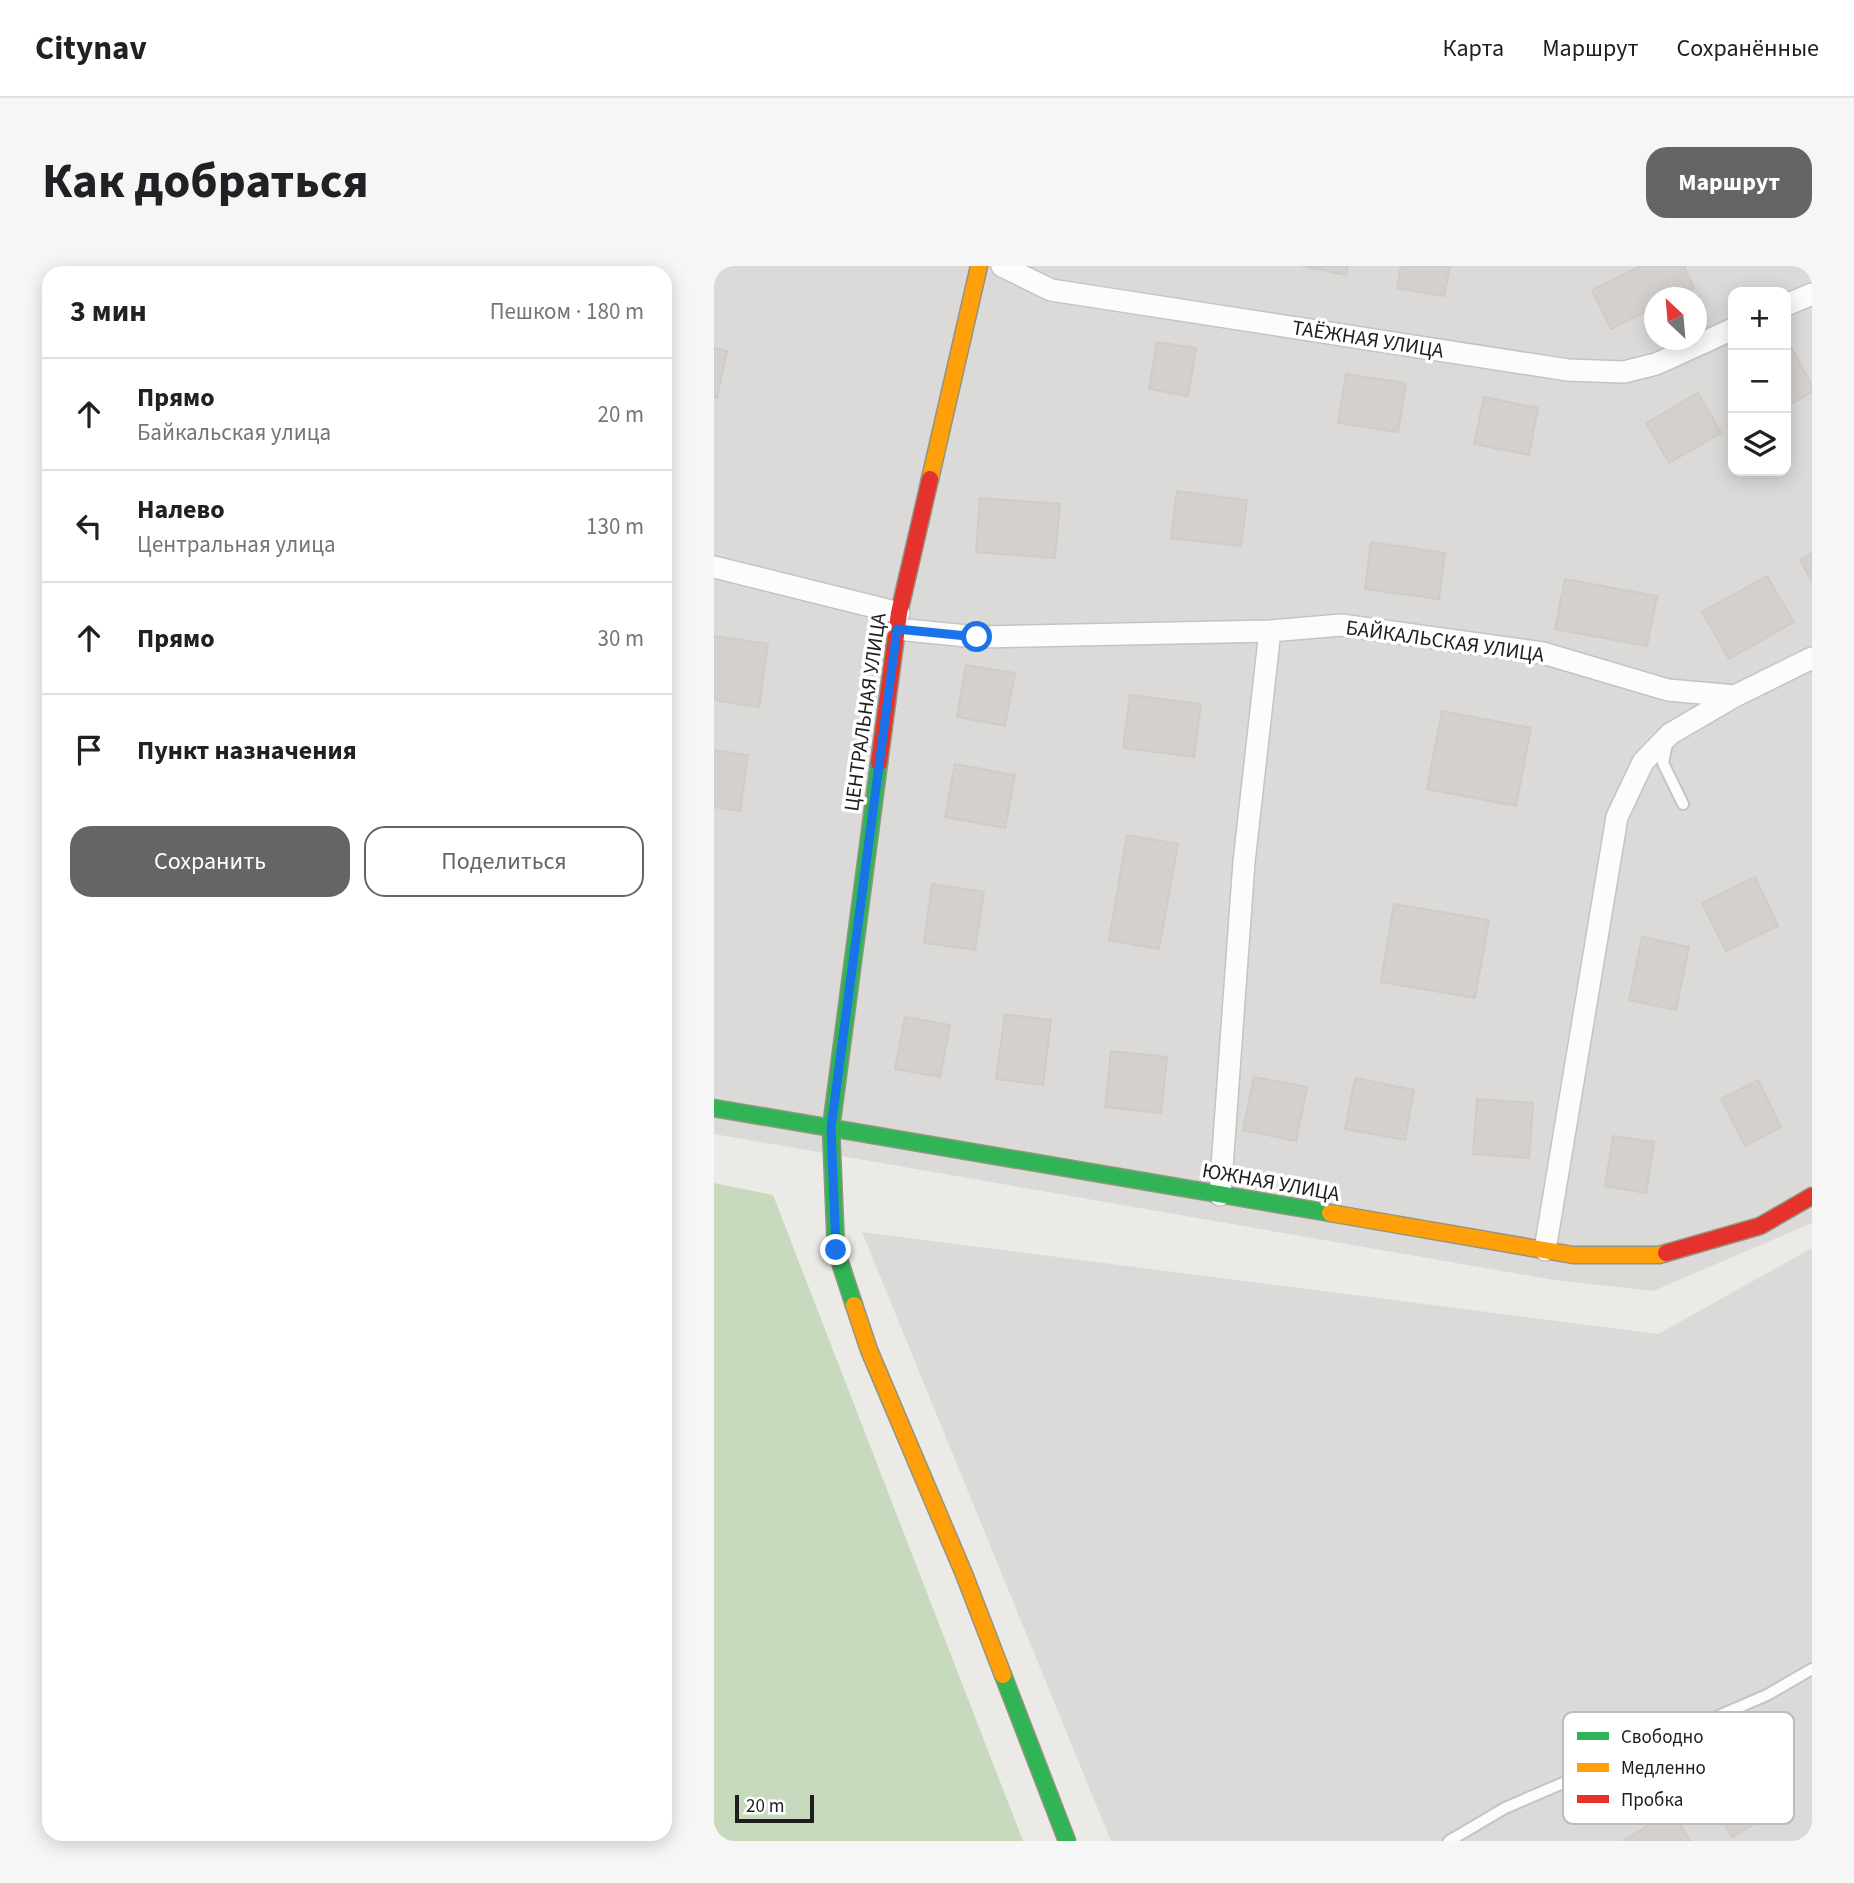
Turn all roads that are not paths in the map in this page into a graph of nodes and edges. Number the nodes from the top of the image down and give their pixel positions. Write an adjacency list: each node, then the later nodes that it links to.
1 (979, 266): 7 (street, ЦЕНТРАЛЬНАЯ УЛИЦА)
2 (1002, 266): 5 (street, ТАЁЖНАЯ УЛИЦА)
3 (1812, 293): 4 (street)
4 (1791, 303)
5 (1728, 331)
6 (714, 567): 7 (street, БАЙКАЛЬСКАЯ УЛИЦА)
7 (898, 621): 8 (street, БАЙКАЛЬСКАЯ УЛИЦА); 14 (street, ЦЕНТРАЛЬНАЯ УЛИЦА)
8 (1270, 631): 10 (street, БАЙКАЛЬСКАЯ УЛИЦА); 15 (street)
9 (1812, 659): 10 (street)
10 (1735, 696): 11 (street)
11 (1670, 734): 12 (lane); 17 (street)
12 (1683, 804)
13 (714, 1108): 14 (street, ЮЖНАЯ УЛИЦА)
14 (831, 1128): 15 (street, ЮЖНАЯ УЛИЦА); 21 (street, ЦЕНТРАЛЬНАЯ УЛИЦА)
15 (1220, 1195): 17 (street, ЮЖНАЯ УЛИЦА)
16 (1812, 1196): 17 (street, ЮЖНАЯ УЛИЦА)
17 (1545, 1251)
18 (1812, 1670): 19 (lane)
19 (1728, 1712)
20 (1563, 1783): 22 (lane)
21 (1067, 1841)
22 (1449, 1841)

